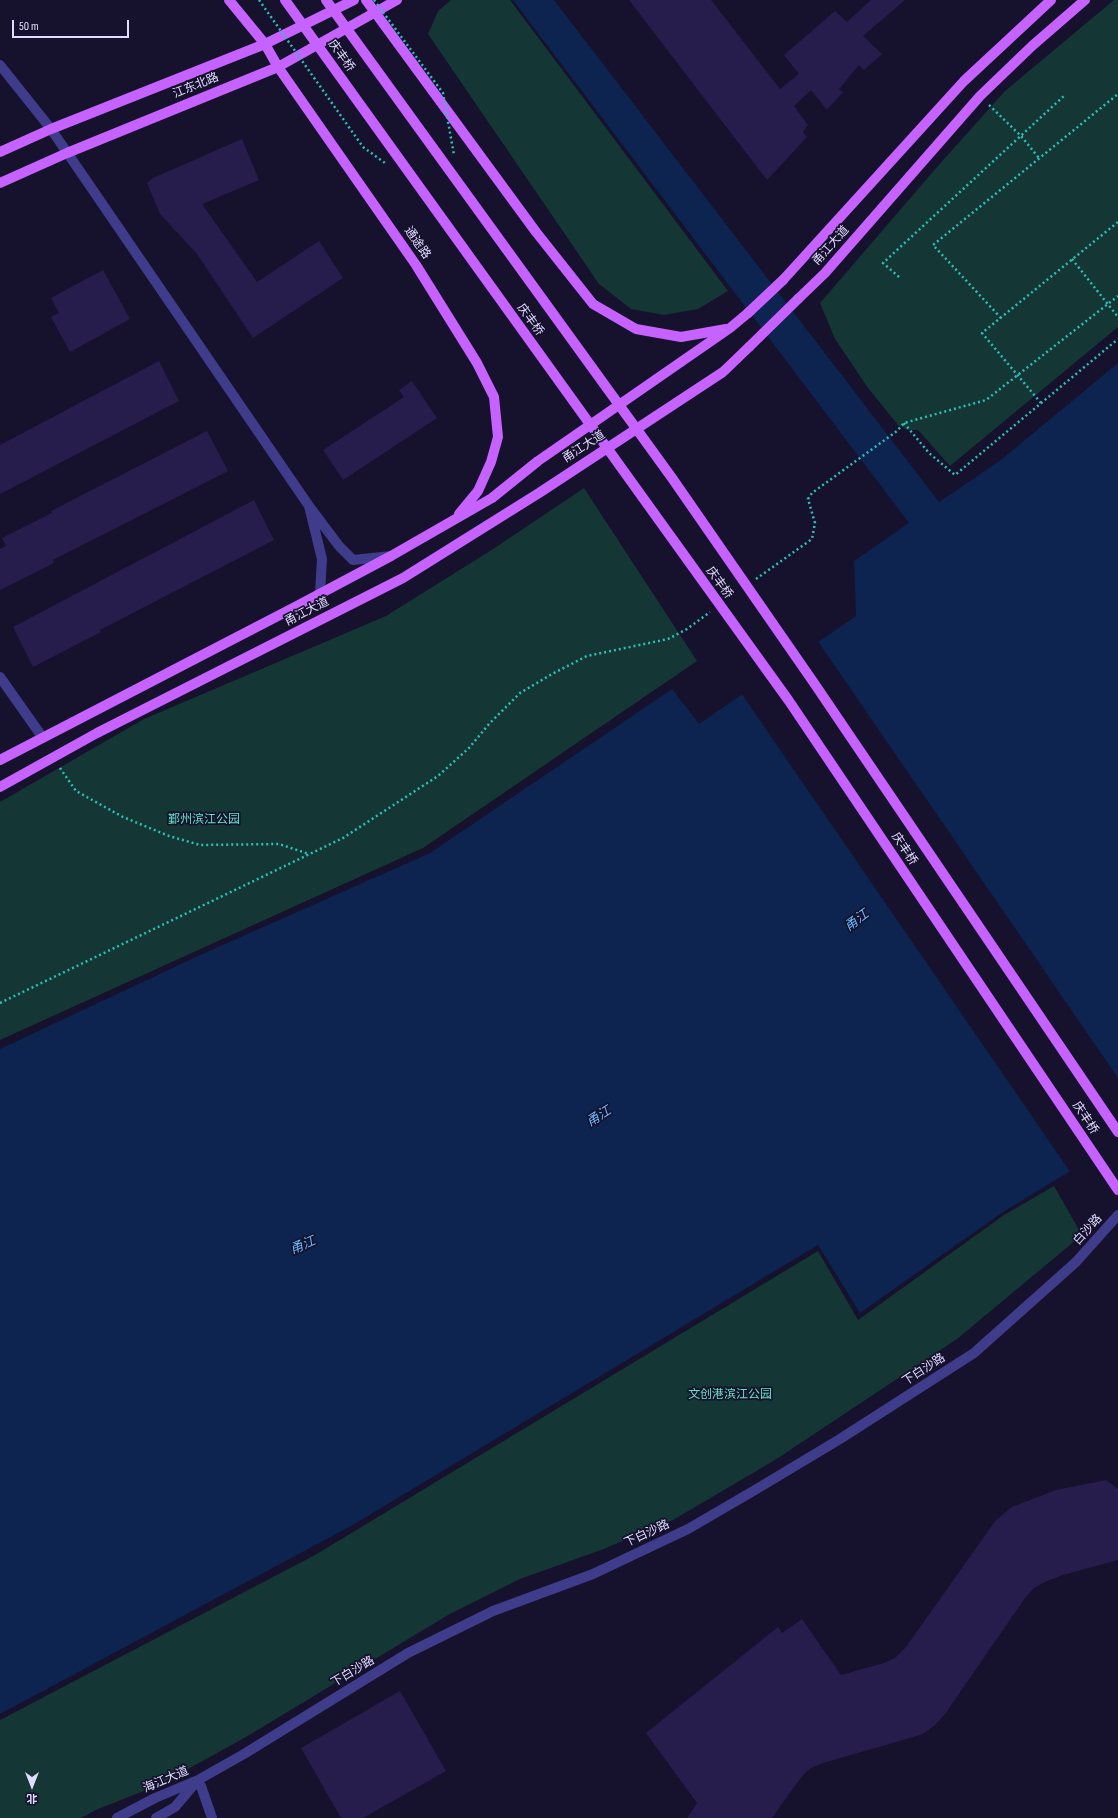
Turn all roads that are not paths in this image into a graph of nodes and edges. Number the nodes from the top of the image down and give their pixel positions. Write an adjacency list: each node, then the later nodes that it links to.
1 (229, 0): 10 (main road, 通途路)
2 (285, 0): 27 (main road, 庆丰桥, bridge)
3 (326, 0): 26 (main road, 庆丰桥, bridge)
4 (354, 0): 10 (main road, 江东北路)
5 (366, 0): 9 (main road)
6 (397, 0): 9 (main road, 江东北路)
7 (1052, 0): 17 (main road, 甬江大道, bridge)
8 (1085, 0): 25 (main road, 甬江大道, bridge)
9 (376, 13): 12 (main road, 江东北路); 17 (main road)
10 (264, 44): 12 (main road, 通途路); 13 (main road, 江东北路)
11 (0, 65): 13 (street)
12 (278, 67): 15 (main road, 江东北路); 19 (main road, 通途路)
13 (50, 129): 14 (main road, 江东北路); 15 (street)
14 (0, 152)
15 (67, 153): 16 (main road, 江东北路); 18 (street)
16 (0, 183)
17 (730, 328): 19 (main road, 甬江大道)
18 (309, 506): 20 (street); 21 (street)
19 (454, 519): 20 (main road, 甬江大道)
20 (391, 556): 21 (main road, 甬江大道)
21 (320, 593): 23 (main road, 甬江大道)
22 (0, 677): 23 (street)
23 (43, 738): 24 (main road, 甬江大道)
24 (0, 760)
25 (0, 787)
26 (1118, 1132)
27 (1118, 1190)
28 (1118, 1216): 29 (street, 白沙路)
29 (1076, 1262): 30 (street, 下白沙路)
30 (200, 1783): 31 (street, 海江大道); 32 (street, 海江大道); 33 (street)
31 (117, 1818)
32 (156, 1818)
33 (212, 1818)

